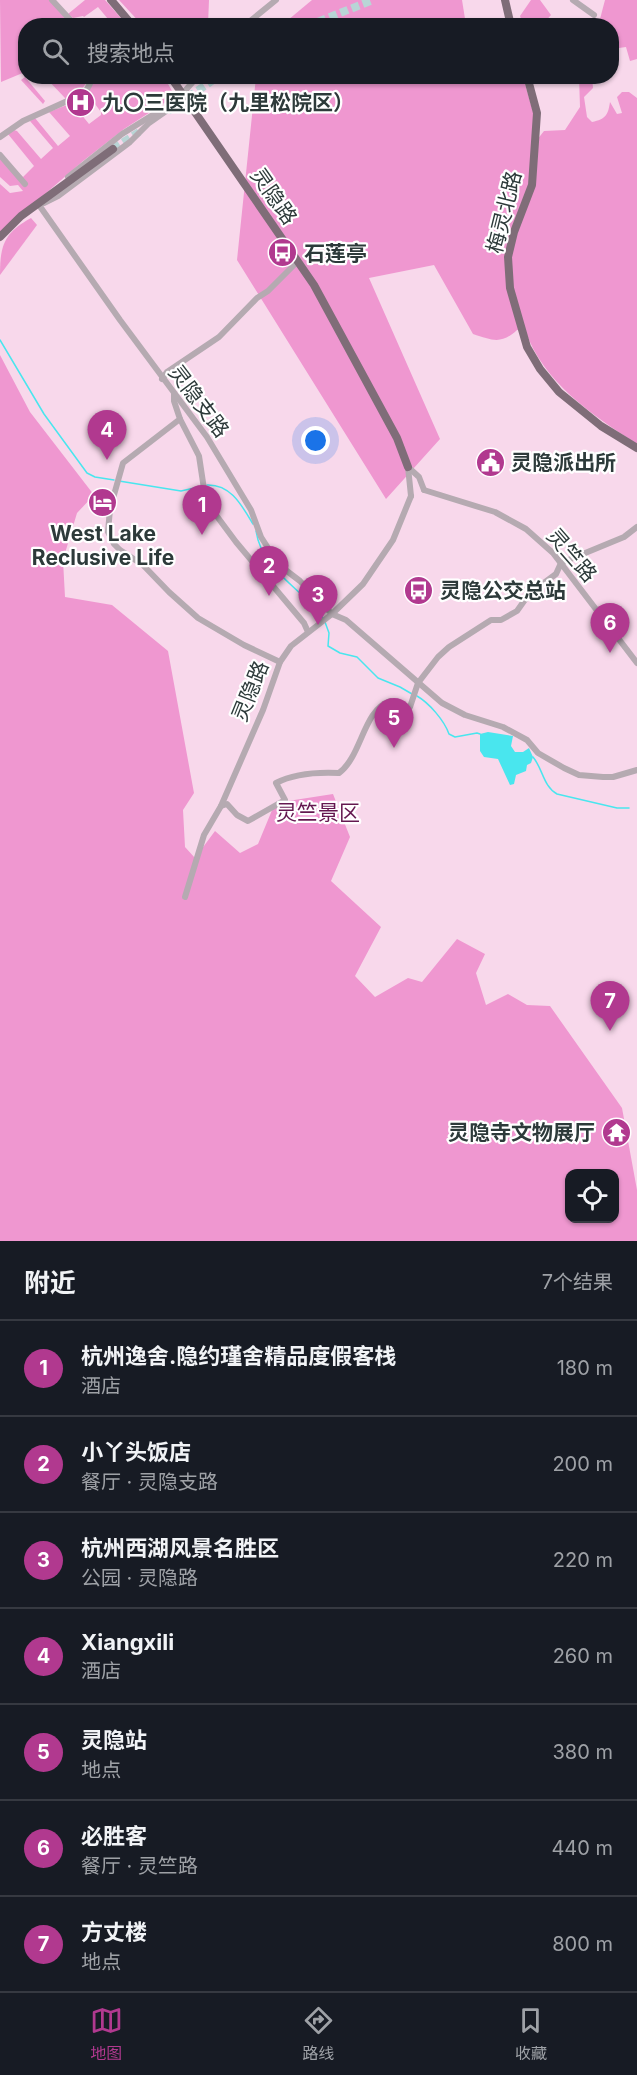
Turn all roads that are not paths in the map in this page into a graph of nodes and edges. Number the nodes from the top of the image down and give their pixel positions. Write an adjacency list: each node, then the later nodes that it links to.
1 (52, 0): 7 (street)
2 (111, 0): 8 (main road)
3 (276, 0): 9 (street)
4 (505, 0): 10 (main road)
5 (573, 0): 6 (street)
6 (594, 15)
7 (69, 18)
8 (126, 18)
9 (254, 18)
10 (509, 18)
11 (90, 84): 16 (street)
12 (175, 84): 15 (main road, 灵隐路)
13 (192, 84): 15 (street)
14 (529, 84): 26 (main road, 梅灵北路)
15 (182, 96): 20 (street); 20 (street); 22 (main road, 灵隐路)
16 (0, 137)
17 (113, 149): 20 (main road)
18 (0, 155): 19 (street)
19 (25, 184)
20 (39, 205): 21 (main road); 23 (street, 灵隐支路)
21 (0, 237)
22 (298, 261): 23 (street); 27 (main road, 灵隐路)
23 (162, 379): 24 (street, 灵隐支路)
24 (174, 393): 25 (street); 32 (street, 灵隐支路)
25 (180, 419): 33 (street); 34 (street)
26 (637, 448)
27 (408, 467): 28 (street); 29 (street)
28 (424, 490): 29 (street); 31 (street, 灵竺路)
29 (411, 496): 32 (street, 灵隐路)
30 (637, 527): 31 (street)
31 (561, 563): 35 (street, 灵竺路); 36 (street)
32 (331, 615): 33 (street, 灵隐路); 36 (street, 灵隐支路)
33 (308, 633): 34 (street, 灵隐路)
34 (280, 662): 40 (street, 灵隐路)
35 (637, 663)
36 (418, 683): 38 (street); 39 (street, 灵隐支路)
37 (390, 701): 40 (street)
38 (410, 707)
39 (637, 770)
40 (221, 806): 41 (street, 灵隐路)
41 (185, 897)

